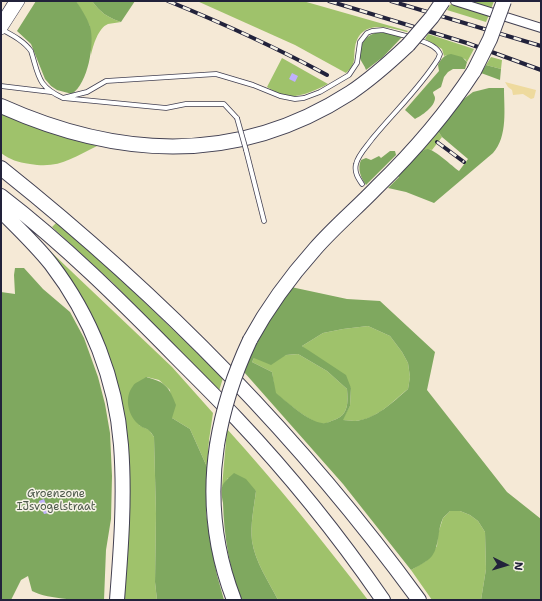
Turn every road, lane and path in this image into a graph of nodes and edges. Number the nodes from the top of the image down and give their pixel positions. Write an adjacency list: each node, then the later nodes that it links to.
1 (11, 1): 6 (lane)
2 (19, 1): 8 (street)
3 (443, 1): 12 (highway, bridge)
4 (455, 1): 7 (street)
5 (504, 1): 19 (highway, bridge)
6 (1, 17)
7 (541, 28)
8 (1, 29): 10 (lane)
9 (1, 86): 10 (lane)
10 (51, 92): 11 (lane)
11 (63, 98): 14 (lane); 17 (lane, bridge)
12 (1, 106)
13 (1, 168): 21 (highway)
14 (362, 184)
15 (1, 196): 20 (highway)
16 (1, 211): 18 (highway)
17 (264, 221)
18 (117, 600)
19 (234, 600)
20 (383, 600)
21 (419, 600)

